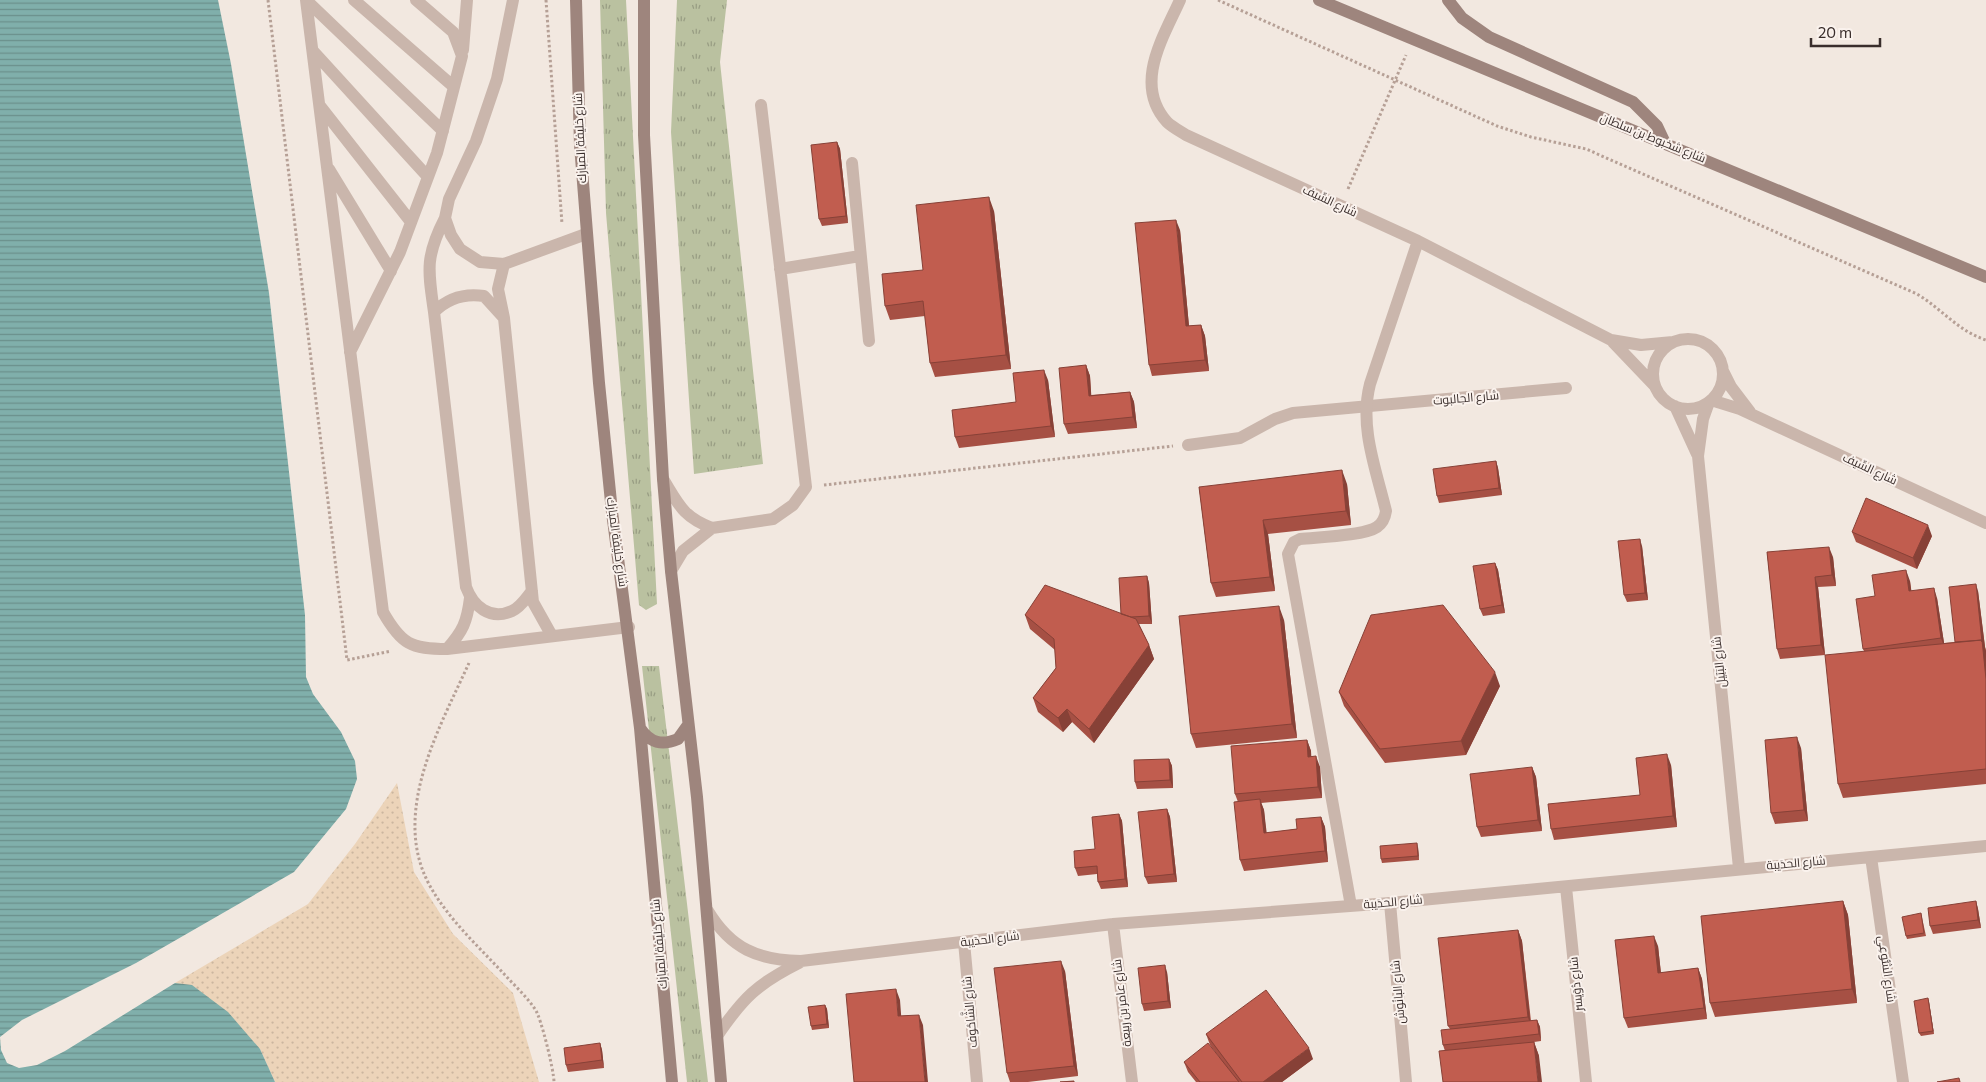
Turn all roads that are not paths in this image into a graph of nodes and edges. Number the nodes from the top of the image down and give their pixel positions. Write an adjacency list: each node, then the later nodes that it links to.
1 (306, 0): 11 (street); 16 (street)
2 (354, 0): 13 (street)
3 (416, 0): 12 (street)
4 (467, 0): 12 (street)
5 (513, 0): 21 (street)
6 (576, 0): 23 (street, شارع خليفة المبارك)
7 (644, 0): 45 (street)
8 (1180, 0): 24 (street, شارع السِّيف)
9 (1319, 0): 17 (street, شارع شخبوط بن سلطان)
10 (1448, 0): 17 (street)
11 (313, 51): 15 (street); 20 (street)
12 (462, 56): 13 (street)
13 (454, 87): 16 (street)
14 (761, 105): 27 (street)
15 (320, 106): 19 (street); 22 (street)
16 (443, 132): 20 (street)
17 (1665, 143): 29 (street, شارع شخبوط بن سلطان)
18 (852, 163): 25 (street)
19 (327, 165): 28 (street); 35 (street)
20 (428, 177): 22 (street)
21 (445, 218): 26 (street); 30 (street)
22 (411, 222): 28 (street)
23 (586, 234): 26 (street); 51 (street, شارع خليفة المبارك)
24 (1418, 241): 32 (street, شارع السِّيف); 41 (street)
25 (860, 256): 27 (street); 33 (street)
26 (504, 264): 31 (street)
27 (780, 269): 47 (street)
28 (391, 271): 35 (street)
29 (1986, 277)
30 (434, 312): 31 (street); 50 (street)
31 (504, 318): 49 (street)
32 (1611, 340): 34 (street, شارع السِّيف); 37 (street, شارع السِّيف)
33 (868, 341)
34 (1673, 342): 36 (street); 37 (street)
35 (350, 352): 53 (street)
36 (1723, 371): 39 (street); 42 (street, شارع السِّيف)
37 (1655, 386): 40 (street)
38 (1566, 388): 41 (street, شارع الجالبوت)
39 (1710, 401): 40 (street); 42 (street, شارع السِّيف); 44 (street, شارع البَتِيل)
40 (1675, 406): 44 (street, شارع البَتِيل)
41 (1365, 408): 43 (street, شارع الجالبوت); 61 (street)
42 (1753, 416): 46 (street, شارع السِّيف)
43 (1188, 445)
44 (1698, 456): 58 (street, شارع البَتِيل)
45 (664, 479): 47 (street); 48 (street)
46 (1986, 523)
47 (712, 528): 48 (street)
48 (671, 570): 54 (street)
49 (532, 591): 50 (street); 52 (street)
50 (470, 598): 53 (street)
51 (629, 627): 52 (street); 55 (street, شارع خليفة المبارك)
52 (552, 636): 53 (street)
53 (447, 649)
54 (688, 725): 55 (street); 62 (street)
55 (640, 728): 67 (street, شارع خليفة المبارك)
56 (1986, 846): 57 (street, شارع الحدَيبة)
57 (1871, 857): 58 (street, شارع الحدَيبة); 73 (street, شارع الشُّوعِي)
58 (1739, 868): 59 (street, شارع الحدَيبة)
59 (1566, 887): 60 (street, شارع الحدَيبة); 72 (street, شارع دُوَيسر)
60 (1390, 903): 61 (street, شارع الحدَيبة); 71 (street, شارع البانُوش)
61 (1352, 906): 63 (street, شارع الحدَيبة)
62 (708, 912): 65 (street, شارع الحدَيبة); 66 (street)
63 (1113, 924): 64 (street, شارع الحدَيبة); 70 (street, شارع عامر بن ربيعة)
64 (964, 942): 65 (street, شارع الحدَيبة); 69 (street, شارع الشَّاحُوف)
65 (801, 961): 66 (street, شارع الحدَيبة)
66 (717, 1036): 68 (street)
67 (672, 1082)
68 (721, 1082)
69 (977, 1082)
70 (1132, 1082)
71 (1406, 1082)
72 (1586, 1082)
73 (1903, 1082)

